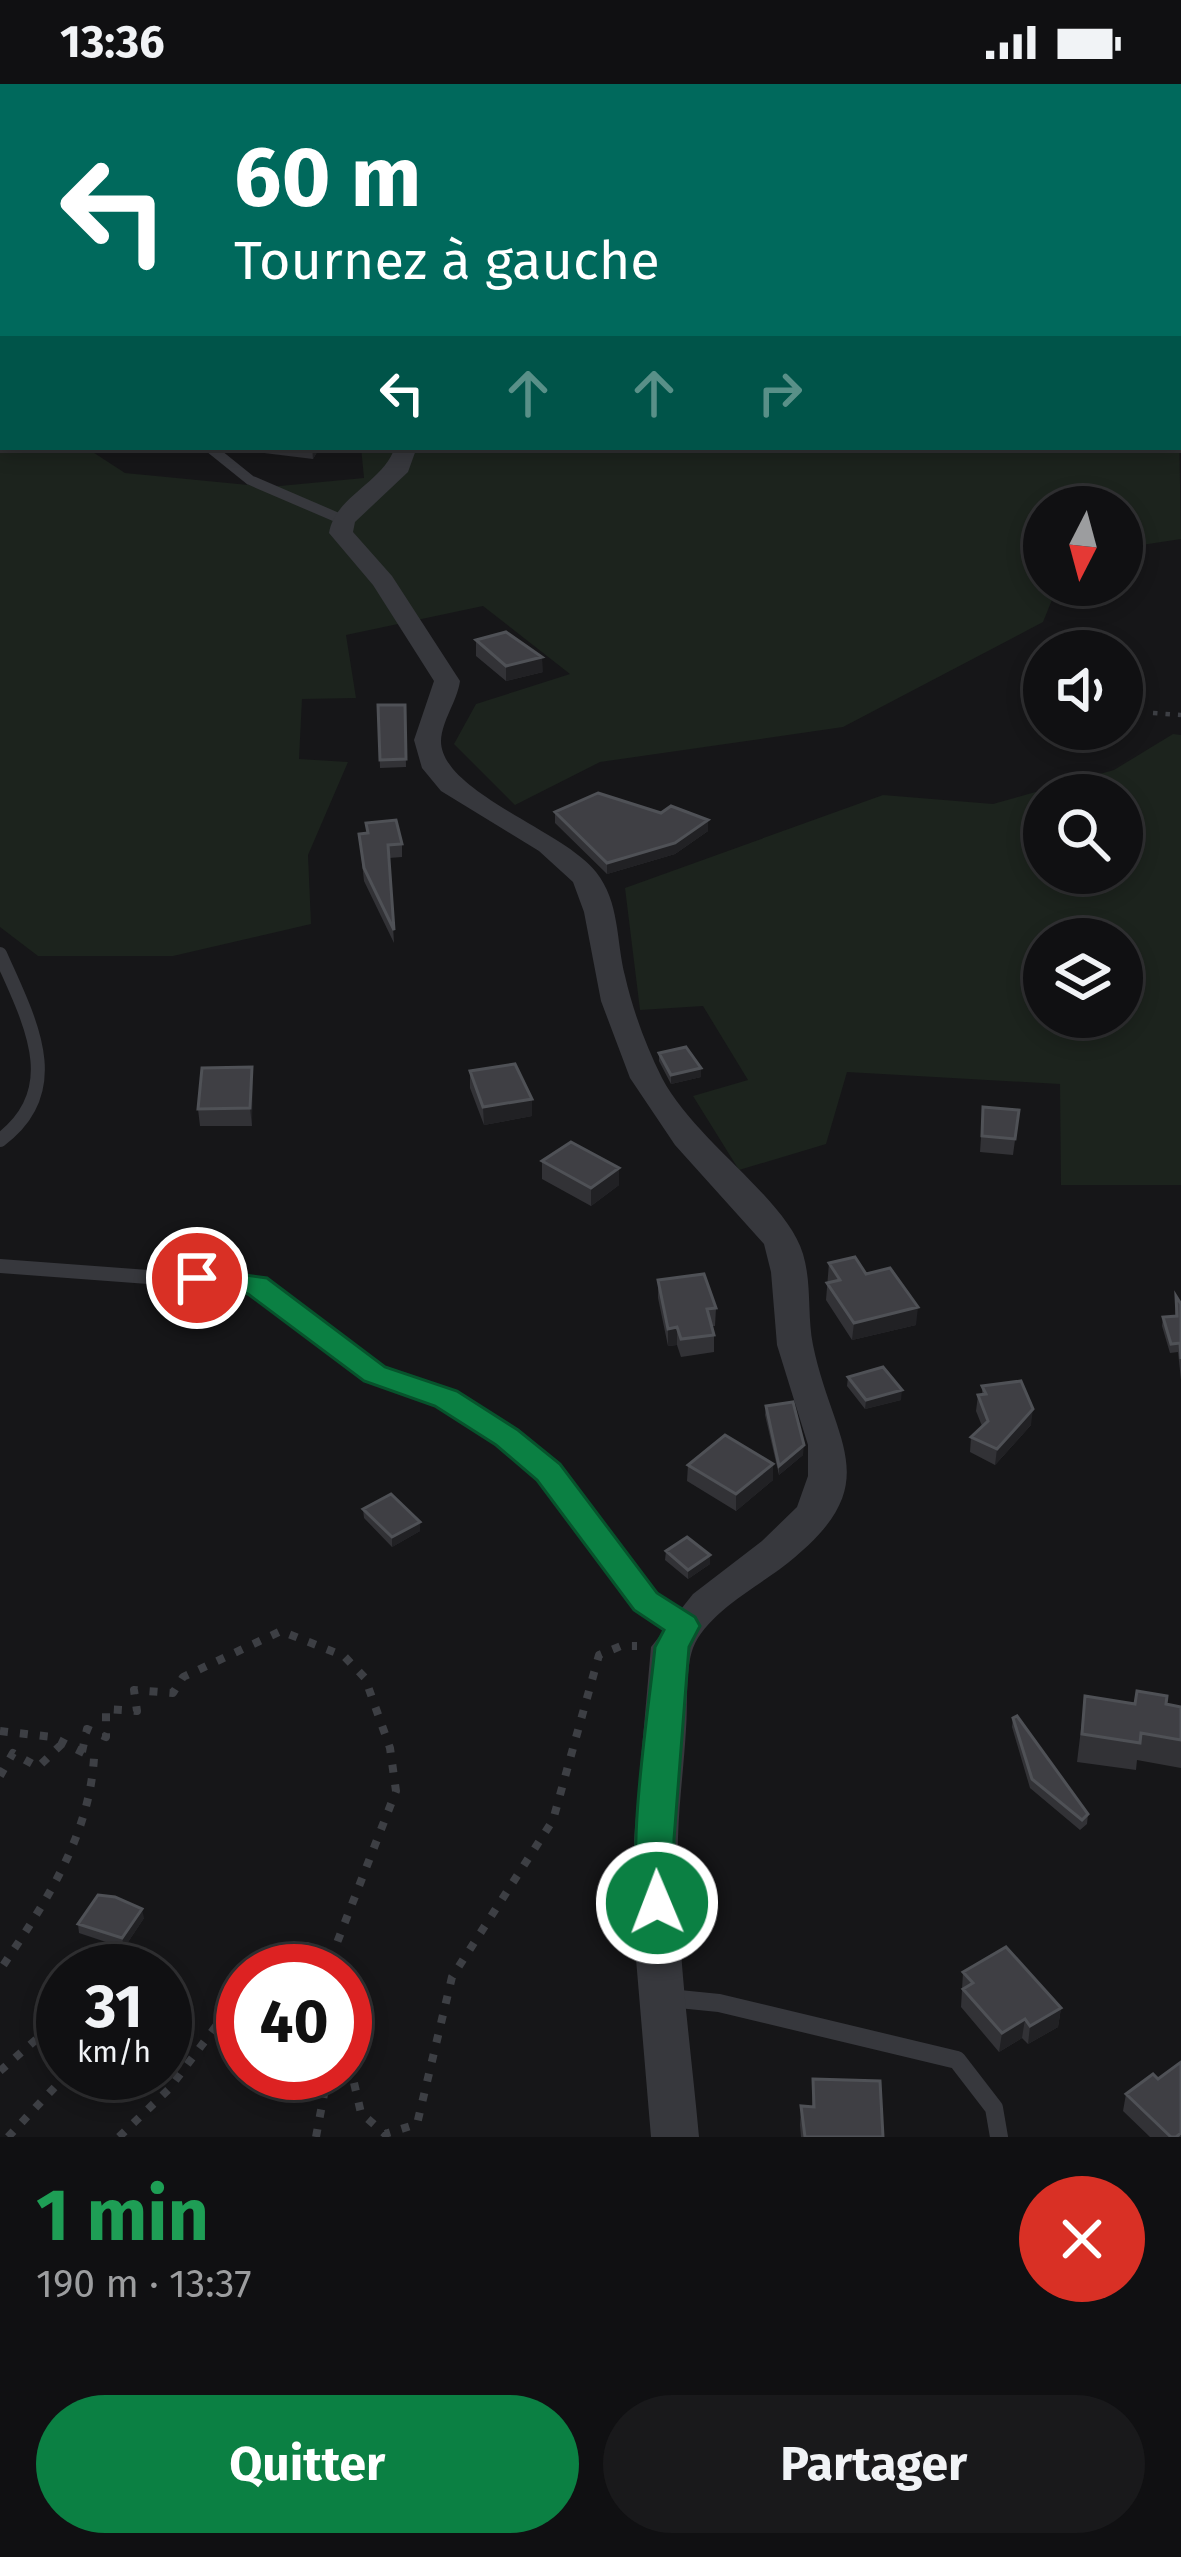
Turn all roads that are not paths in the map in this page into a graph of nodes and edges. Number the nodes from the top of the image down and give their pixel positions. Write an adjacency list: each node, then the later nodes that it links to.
1 (213, 450): 3 (lane)
2 (405, 450): 3 (street)
3 (343, 520): 7 (street)
4 (0, 954): 5 (lane)
5 (0, 1140)
6 (0, 1266): 7 (lane)
7 (678, 1636): 8 (street)
8 (665, 1998): 9 (street); 10 (lane)
9 (675, 2137)
10 (999, 2137)

